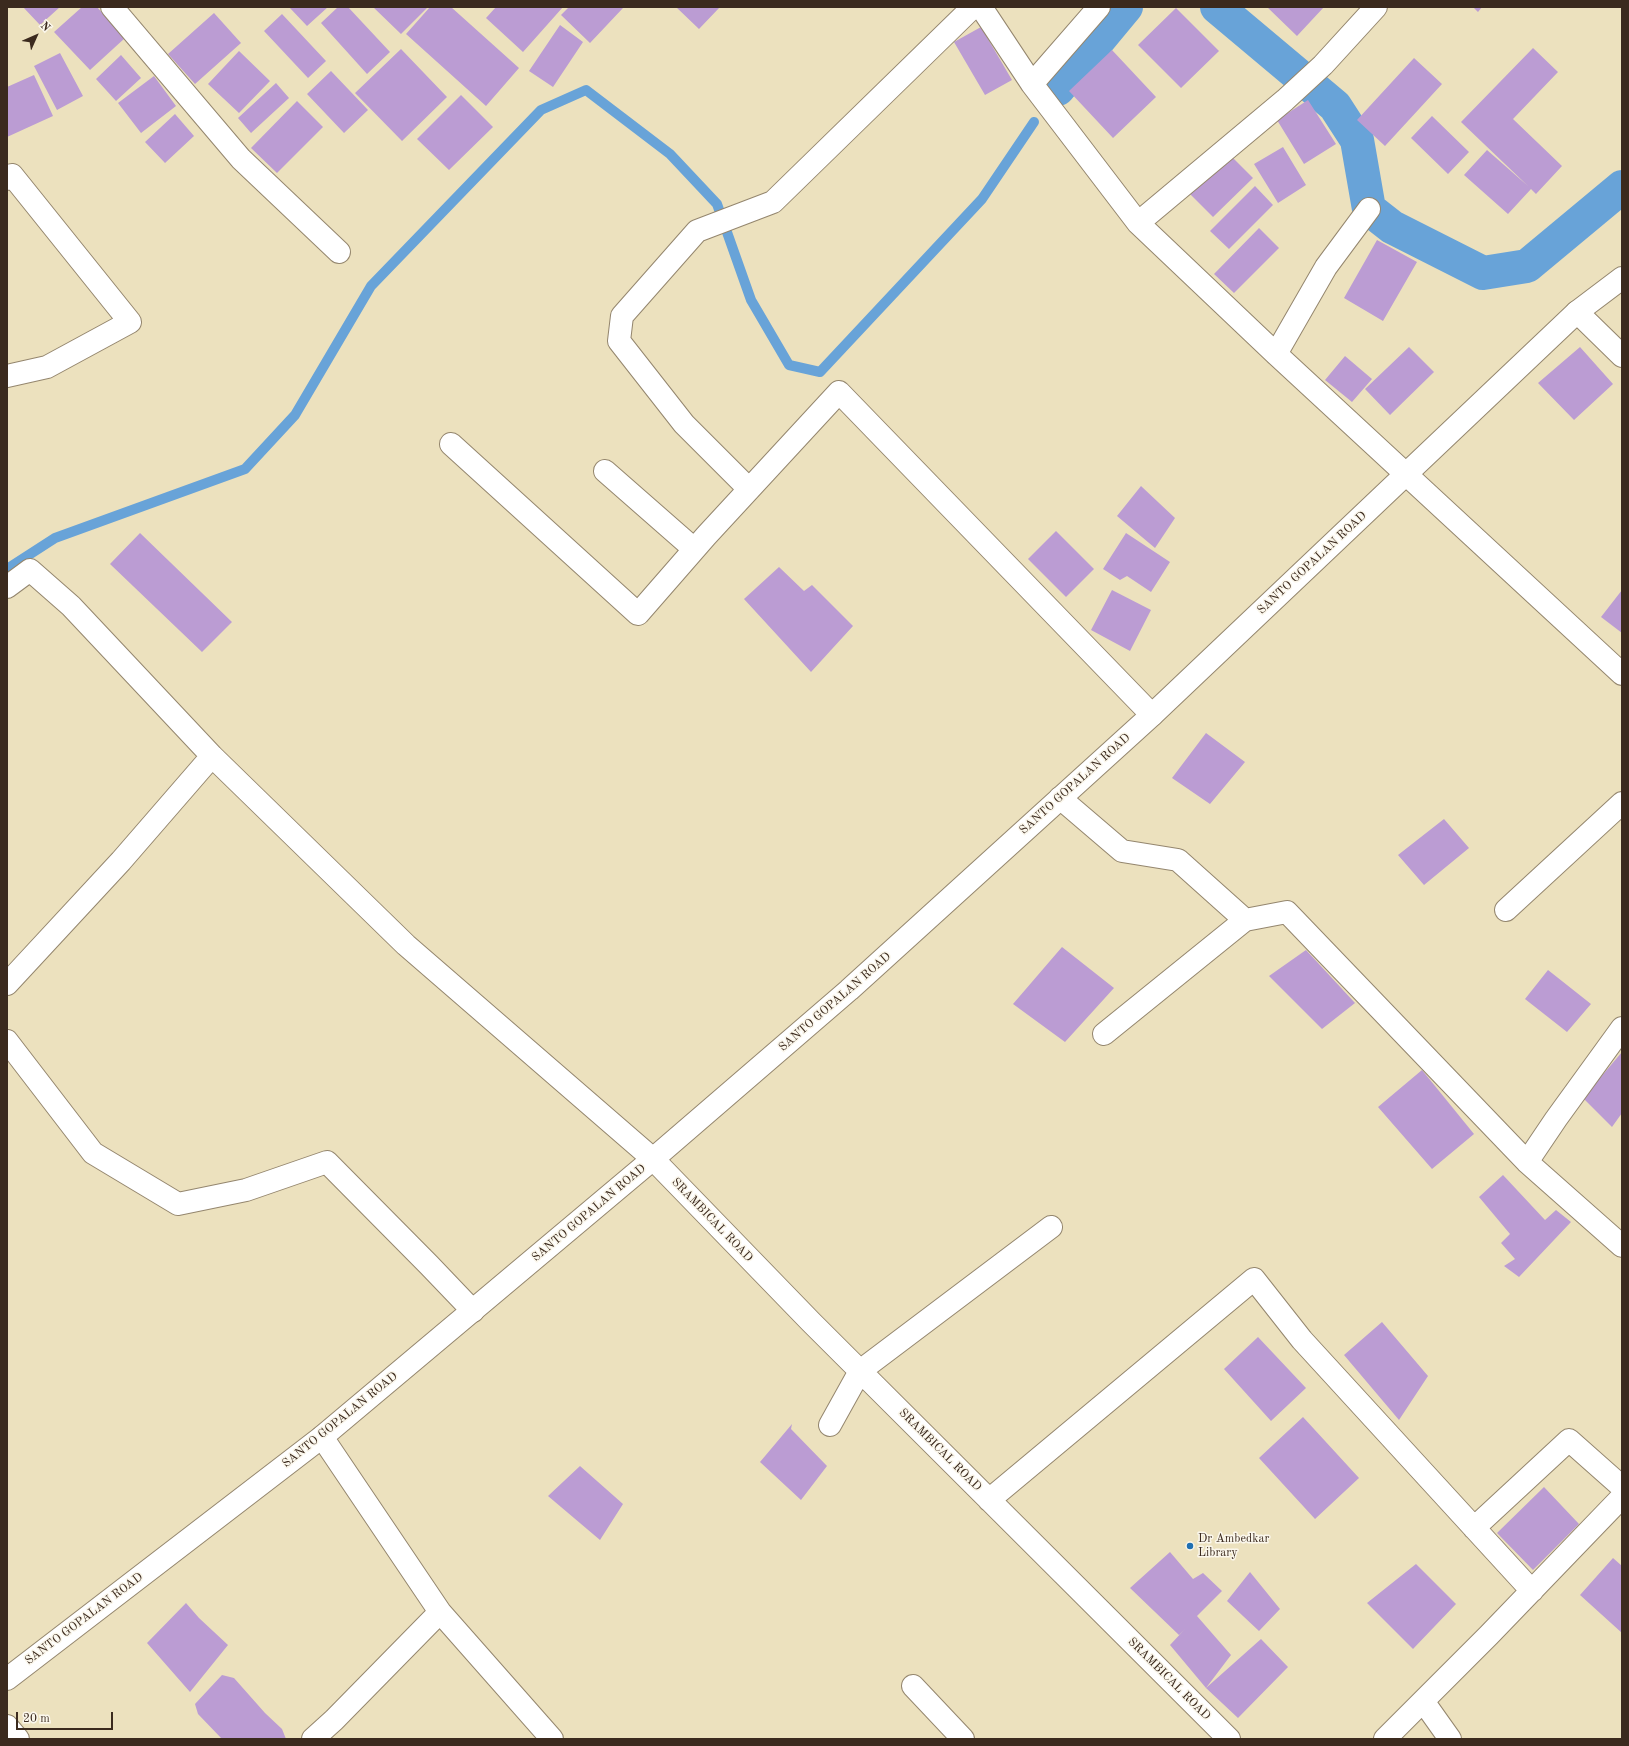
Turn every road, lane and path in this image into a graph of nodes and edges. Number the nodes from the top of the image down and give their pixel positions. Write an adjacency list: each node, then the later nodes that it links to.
1 (112, 7): 10 (street)
2 (973, 7): 19 (street)
3 (981, 7): 6 (street)
4 (1099, 7): 6 (street)
5 (1376, 7): 9 (street)
6 (1032, 84): 9 (street)
7 (7, 179): 15 (street)
8 (1369, 209): 13 (street)
9 (1138, 223): 13 (street)
10 (339, 252)
11 (1622, 278): 12 (street, SANTO GOPALAN ROAD)
12 (1577, 312): 14 (street); 18 (street, SANTO GOPALAN ROAD)
13 (1276, 354): 18 (street)
14 (1622, 356)
15 (7, 376)
16 (451, 444): 20 (street)
17 (605, 471): 20 (street)
18 (1406, 474): 22 (street); 23 (street, SANTO GOPALAN ROAD)
19 (749, 490): 20 (street); 23 (street)
20 (694, 549)
21 (7, 587): 24 (street, SRAMBICAL ROAD)
22 (1622, 674)
23 (1152, 715): 25 (street, SANTO GOPALAN ROAD)
24 (212, 756): 29 (street); 33 (street, SRAMBICAL ROAD)
25 (1060, 798): 28 (street); 33 (street, SANTO GOPALAN ROAD)
26 (1622, 803): 27 (street)
27 (1506, 910)
28 (1245, 920): 31 (street); 34 (street)
29 (7, 984)
30 (1622, 1028): 34 (street)
31 (1104, 1034)
32 (7, 1041): 37 (street)
33 (653, 1159): 37 (street, SANTO GOPALAN ROAD); 38 (street, SRAMBICAL ROAD)
34 (1527, 1162): 36 (street)
35 (1051, 1227): 38 (street)
36 (1622, 1246)
37 (472, 1311): 40 (street, SANTO GOPALAN ROAD)
38 (860, 1371): 39 (street); 43 (street, SRAMBICAL ROAD)
39 (830, 1425)
40 (322, 1437): 46 (street); 47 (street, SANTO GOPALAN ROAD)
41 (1622, 1487): 44 (street)
42 (1622, 1497): 45 (street)
43 (989, 1500): 44 (street); 55 (street, SRAMBICAL ROAD)
44 (1474, 1528): 45 (street)
45 (1532, 1591): 49 (street)
46 (440, 1612): 52 (street); 53 (street)
47 (7, 1679)
48 (913, 1686): 54 (street)
49 (1423, 1701): 56 (street); 57 (street)
50 (7, 1726): 51 (street)
51 (18, 1739)
52 (313, 1739)
53 (552, 1739)
54 (963, 1739)
55 (1228, 1739)
56 (1384, 1739)
57 (1450, 1739)

